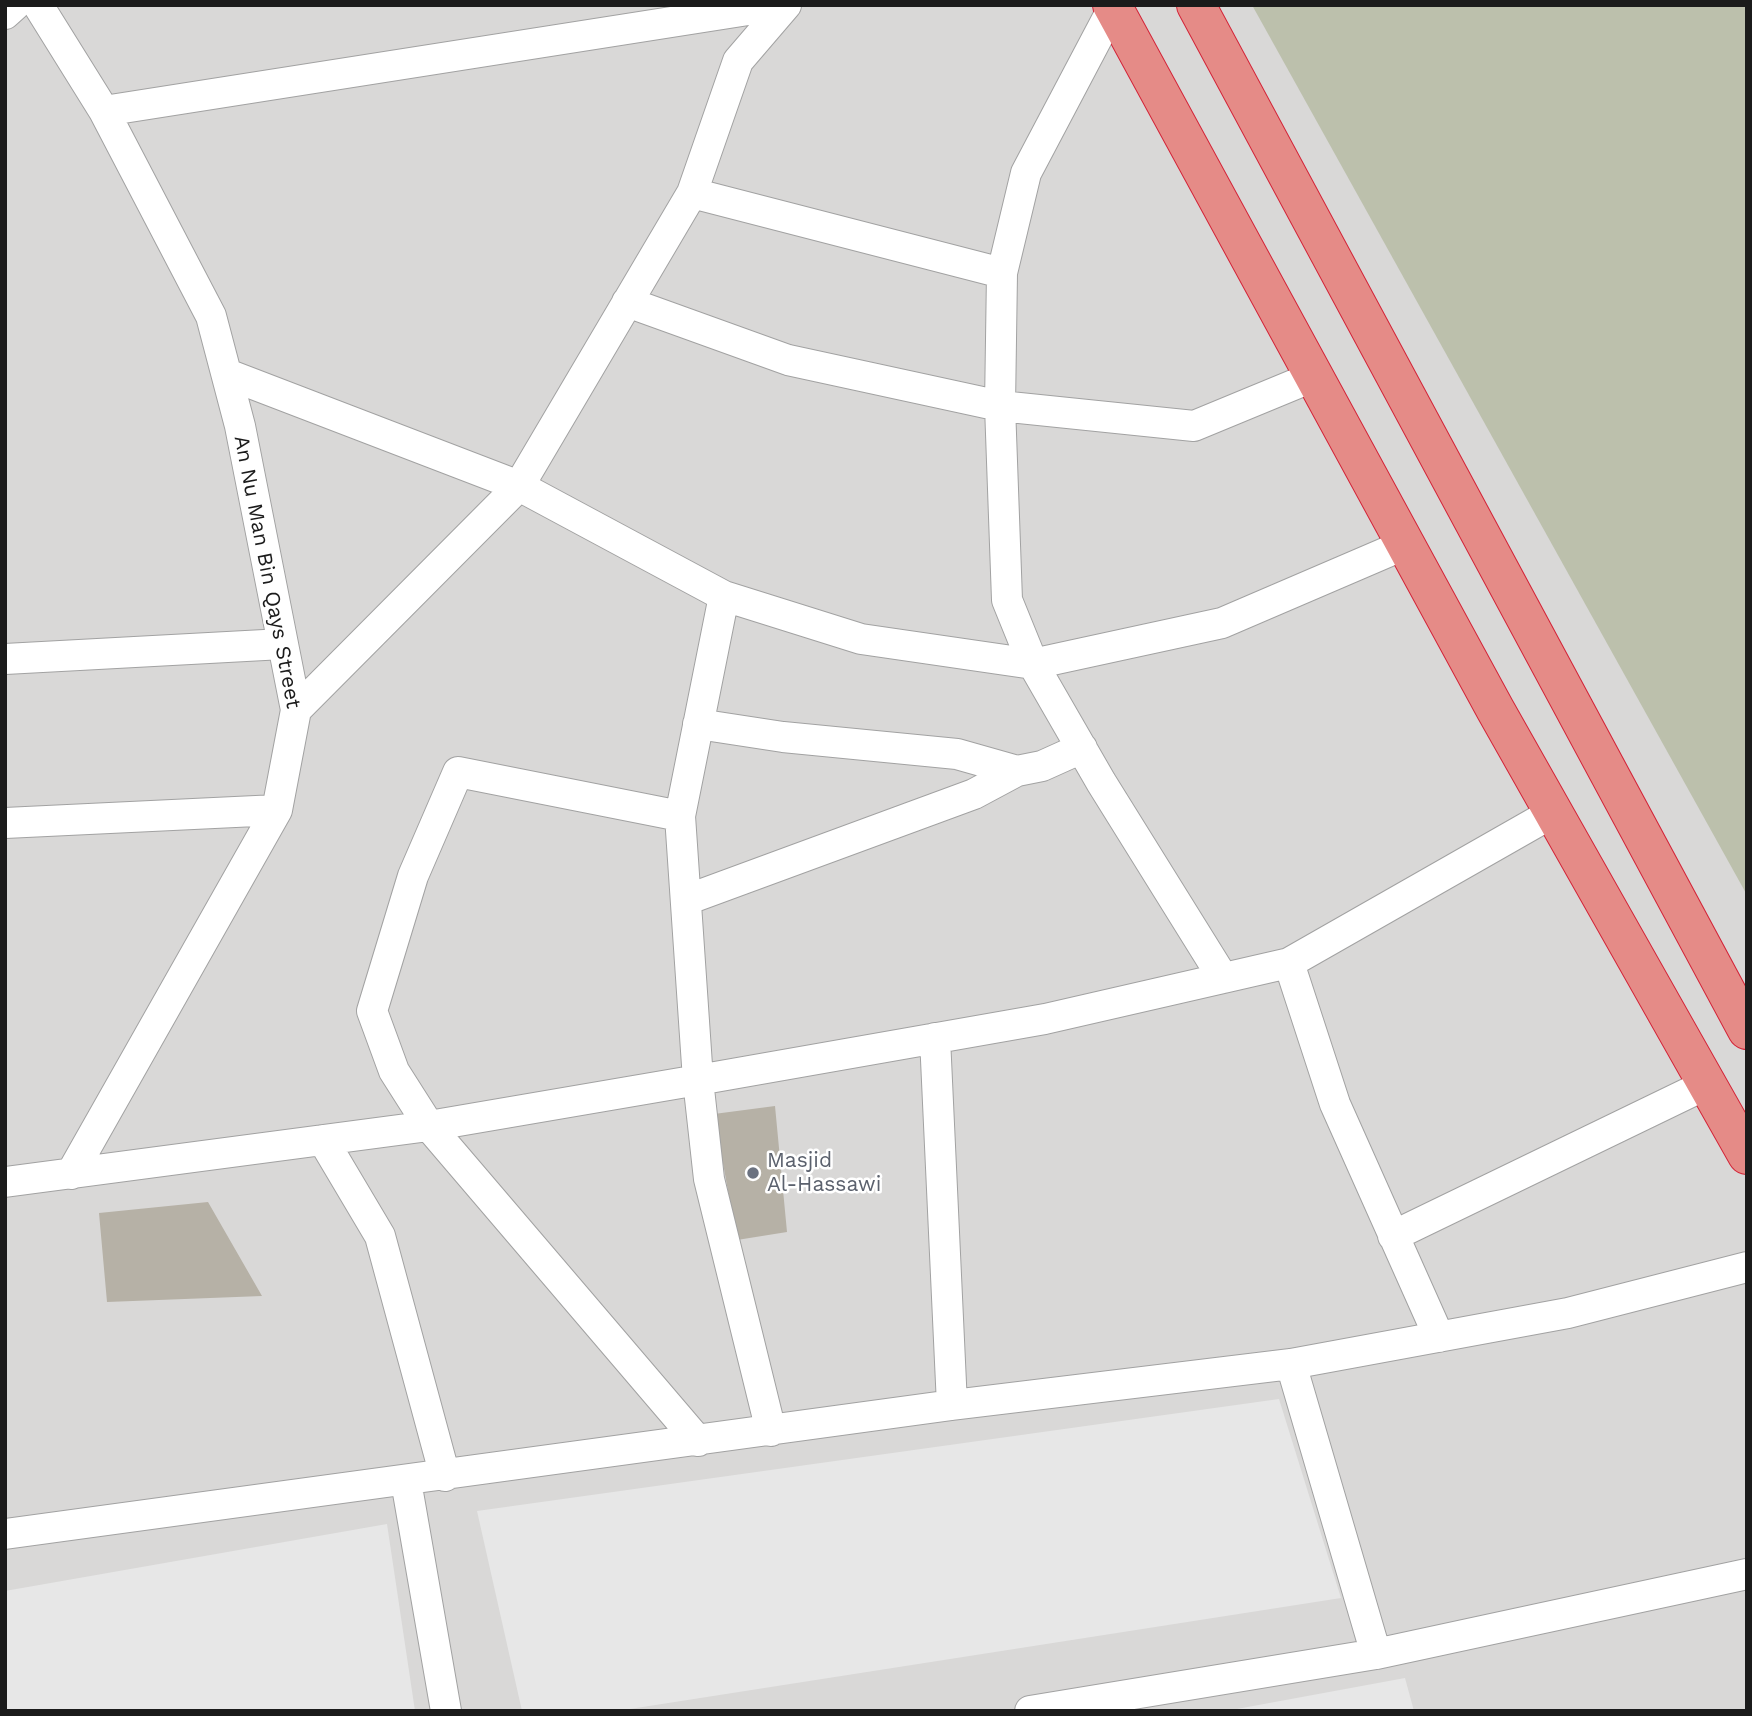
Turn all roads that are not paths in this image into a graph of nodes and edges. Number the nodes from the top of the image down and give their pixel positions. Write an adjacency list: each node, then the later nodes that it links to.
1 (15, 5): 8 (street)
2 (38, 5): 9 (street, An Nu Man Bin Qays Street)
3 (780, 5): 7 (street)
4 (786, 5): 10 (street)
5 (1196, 5): 33 (highway)
6 (1113, 6): 11 (street); 14 (highway)
7 (701, 11): 9 (street)
8 (5, 14)
9 (104, 111): 13 (street, An Nu Man Bin Qays Street)
10 (692, 193): 11 (street); 12 (street)
11 (1002, 273): 15 (street)
12 (627, 302): 15 (street); 16 (street)
13 (226, 374): 16 (street); 19 (street, An Nu Man Bin Qays Street)
14 (1315, 376): 15 (street); 17 (highway)
15 (1000, 406): 21 (street)
16 (519, 486): 18 (street); 22 (street)
17 (1406, 544): 21 (street); 27 (highway)
18 (724, 596): 21 (street); 23 (street)
19 (283, 644): 20 (street); 22 (street, An Nu Man Bin Qays Street)
20 (5, 659)
21 (1033, 663): 24 (street)
22 (296, 709): 26 (street, An Nu Man Bin Qays Street)
23 (698, 724): 25 (street); 28 (street)
24 (1082, 748): 25 (street); 32 (street)
25 (1017, 771): 30 (street)
26 (277, 810): 29 (street); 40 (street, An Nu Man Bin Qays Street)
27 (1554, 812): 31 (street); 36 (highway)
28 (680, 816): 30 (street); 37 (street)
29 (5, 823)
30 (686, 900): 35 (street)
31 (1289, 963): 32 (street); 42 (street)
32 (1223, 978): 34 (street)
33 (1747, 1030)
34 (935, 1038): 35 (street); 46 (street)
35 (698, 1080): 37 (street); 47 (street)
36 (1707, 1084): 39 (highway); 42 (street)
37 (429, 1126): 38 (street); 48 (street)
38 (323, 1140): 40 (street); 49 (street)
39 (1747, 1155)
40 (71, 1174): 41 (street)
41 (5, 1182)
42 (1393, 1236): 44 (street)
43 (1747, 1267): 44 (street)
44 (1439, 1336): 45 (street)
45 (1291, 1364): 46 (street); 53 (street)
46 (951, 1405): 47 (street)
47 (771, 1432): 48 (street)
48 (698, 1441): 49 (street)
49 (445, 1476): 50 (street)
50 (406, 1481): 51 (street); 54 (street)
51 (5, 1534)
52 (1747, 1574): 53 (street)
53 (1376, 1654): 55 (street)
54 (446, 1711)
55 (1030, 1711)

